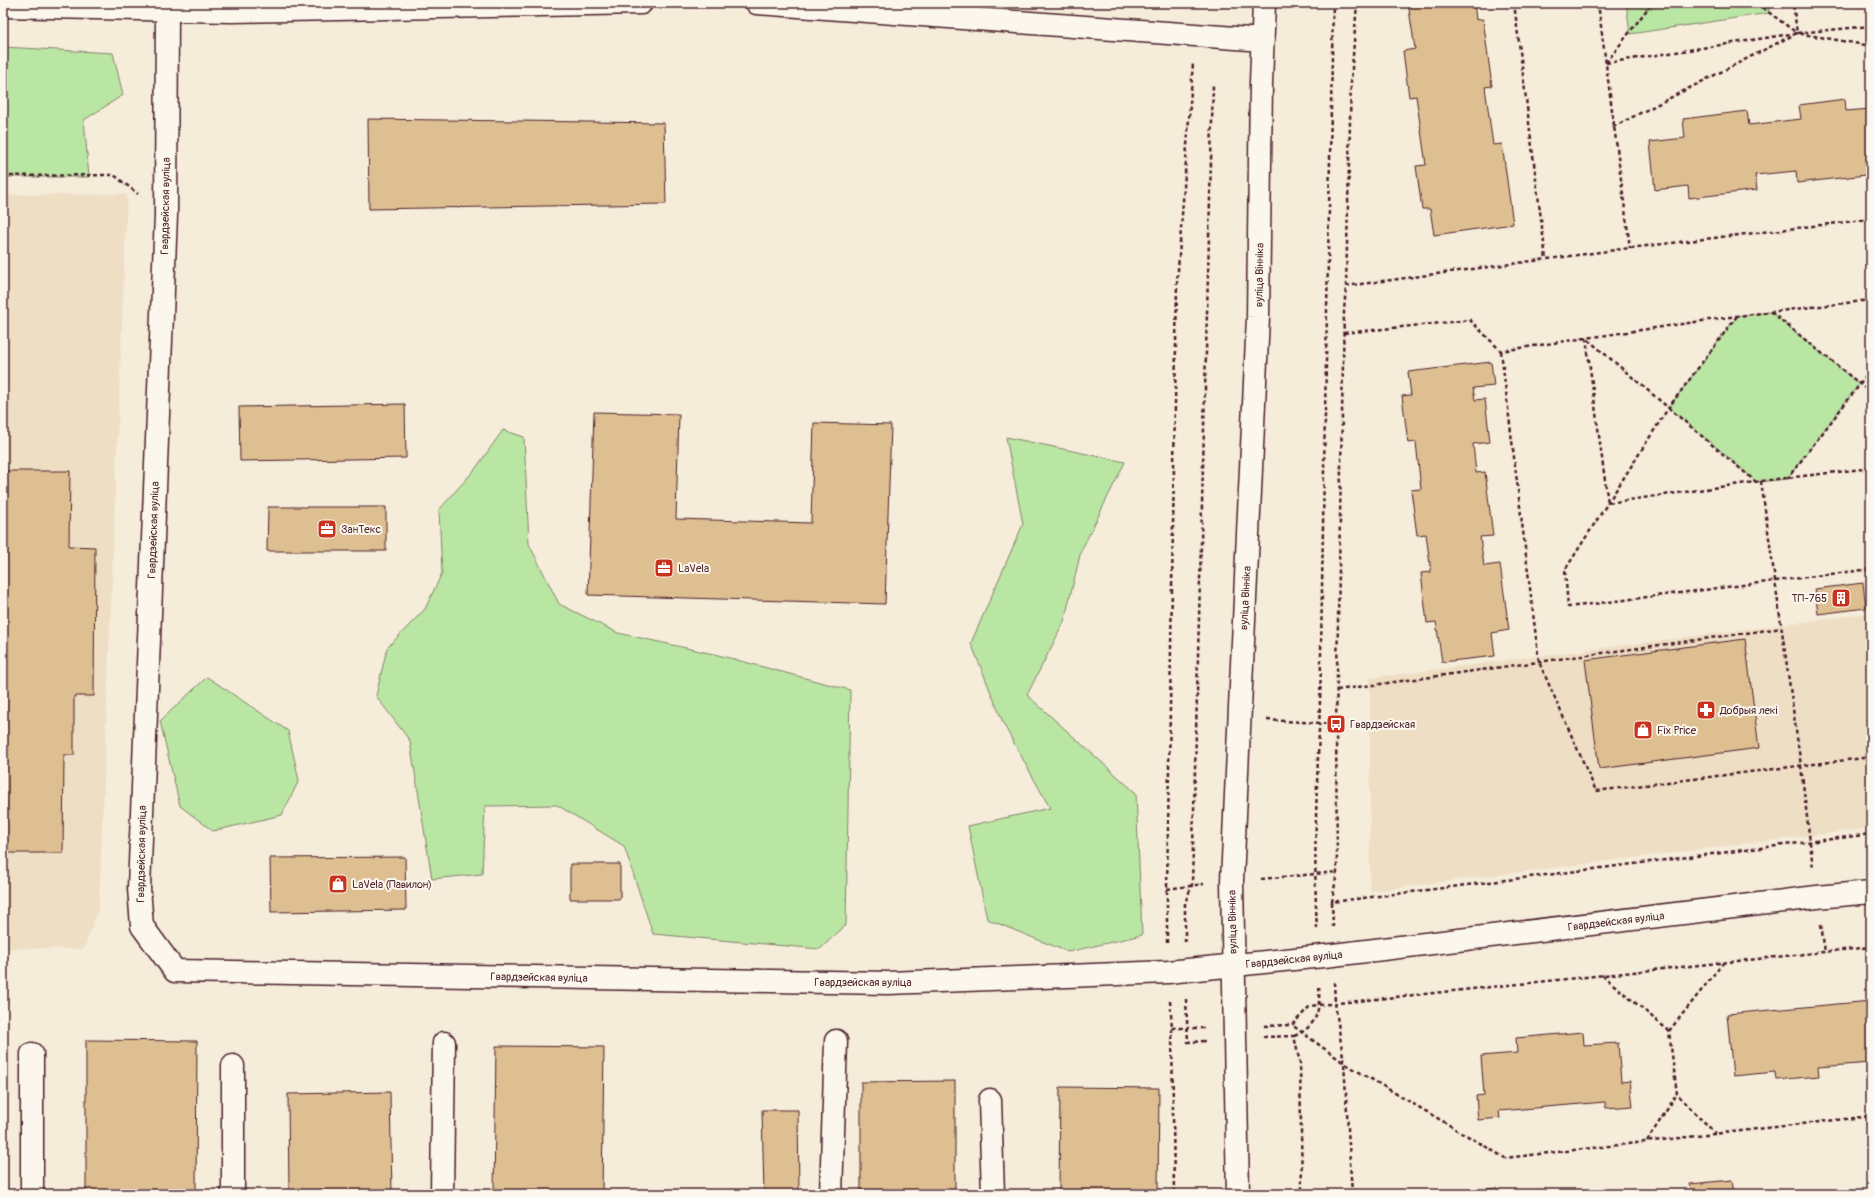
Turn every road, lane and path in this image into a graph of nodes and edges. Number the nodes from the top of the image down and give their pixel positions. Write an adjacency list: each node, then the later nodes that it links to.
1 (641, 3): 12 (street)
2 (757, 3): 16 (street)
3 (1264, 3): 17 (street, вуліца Вінніка)
4 (1333, 3): 48 (path)
5 (1357, 3): 26 (path)
6 (1514, 3): 25 (path)
7 (1598, 3): 19 (path)
8 (1652, 3): 19 (path)
9 (1756, 3): 15 (path)
10 (1793, 3): 15 (path)
11 (3, 6): 13 (street)
12 (231, 7): 13 (street)
13 (167, 10): 22 (street, Гвардзейская вуліца)
14 (1871, 26): 15 (path)
15 (1797, 33): 18 (path); 19 (path); 20 (path)
16 (1195, 36): 17 (street); 59 (path)
17 (1263, 40): 47 (street, вуліца Вінніка)
18 (1871, 46)
19 (1606, 63): 20 (path)
20 (1614, 127): 24 (path)
21 (3, 176): 22 (path)
22 (166, 215): 59 (street, Гвардзейская вуліца)
23 (1871, 219): 24 (path)
24 (1630, 248): 25 (path)
25 (1546, 259): 26 (path)
26 (1346, 286): 30 (path)
27 (1871, 300): 28 (path)
28 (1771, 312): 29 (path); 34 (path)
29 (1737, 316): 31 (path); 36 (path)
30 (1344, 333): 32 (path); 46 (path)
31 (1586, 338): 32 (path); 36 (path); 41 (path)
32 (1501, 351): 45 (path)
33 (1871, 370): 34 (path)
34 (1859, 384): 35 (path); 38 (path)
35 (1871, 393)
36 (1669, 407): 39 (path); 41 (path)
37 (1871, 468): 38 (path)
38 (1787, 479): 40 (path)
39 (1757, 482): 40 (path); 41 (path)
40 (1761, 482): 43 (path)
41 (1608, 503): 43 (path)
42 (1871, 568): 43 (path)
43 (1776, 581): 44 (path)
44 (1782, 628): 45 (path); 51 (path)
45 (1539, 662): 46 (path); 51 (path)
46 (1337, 690): 49 (path)
47 (1239, 718): 48 (path); 58 (street, вуліца Вінніка)
48 (1320, 723): 49 (path); 56 (path)
49 (1336, 724): 53 (path)
50 (1871, 757): 51 (path)
51 (1801, 766): 53 (path)
52 (1871, 834): 53 (path)
53 (1810, 842)
54 (1871, 892): 56 (street, Гвардзейская вуліца)
55 (1871, 947): 57 (path)
56 (1318, 956): 58 (street, Гвардзейская вуліца); 62 (path)
57 (1724, 962): 60 (path); 64 (path)
58 (1233, 965): 59 (street, Гвардзейская вуліца); 83 (street, вуліца Вінніка)
59 (1168, 972)
60 (1601, 974): 61 (path); 64 (path)
61 (1335, 1003): 62 (path); 70 (path)
62 (1320, 1005): 65 (path); 65 (path)
63 (1172, 1028): 82 (path)
64 (1669, 1031): 72 (path)
65 (1302, 1032): 66 (path); 70 (path)
66 (1294, 1036)
67 (836, 1041): 80 (street)
68 (444, 1043): 79 (street)
69 (32, 1054): 77 (street)
70 (1344, 1062): 76 (path); 84 (path)
71 (233, 1066): 78 (street)
72 (1678, 1094): 75 (path); 76 (path)
73 (990, 1100): 81 (street)
74 (1871, 1116): 75 (path)
75 (1715, 1133): 76 (path)
76 (1647, 1141)
77 (32, 1194)
78 (233, 1194)
79 (442, 1194)
80 (831, 1194)
81 (993, 1194)
82 (1174, 1194)
83 (1238, 1194)
84 (1352, 1194)

